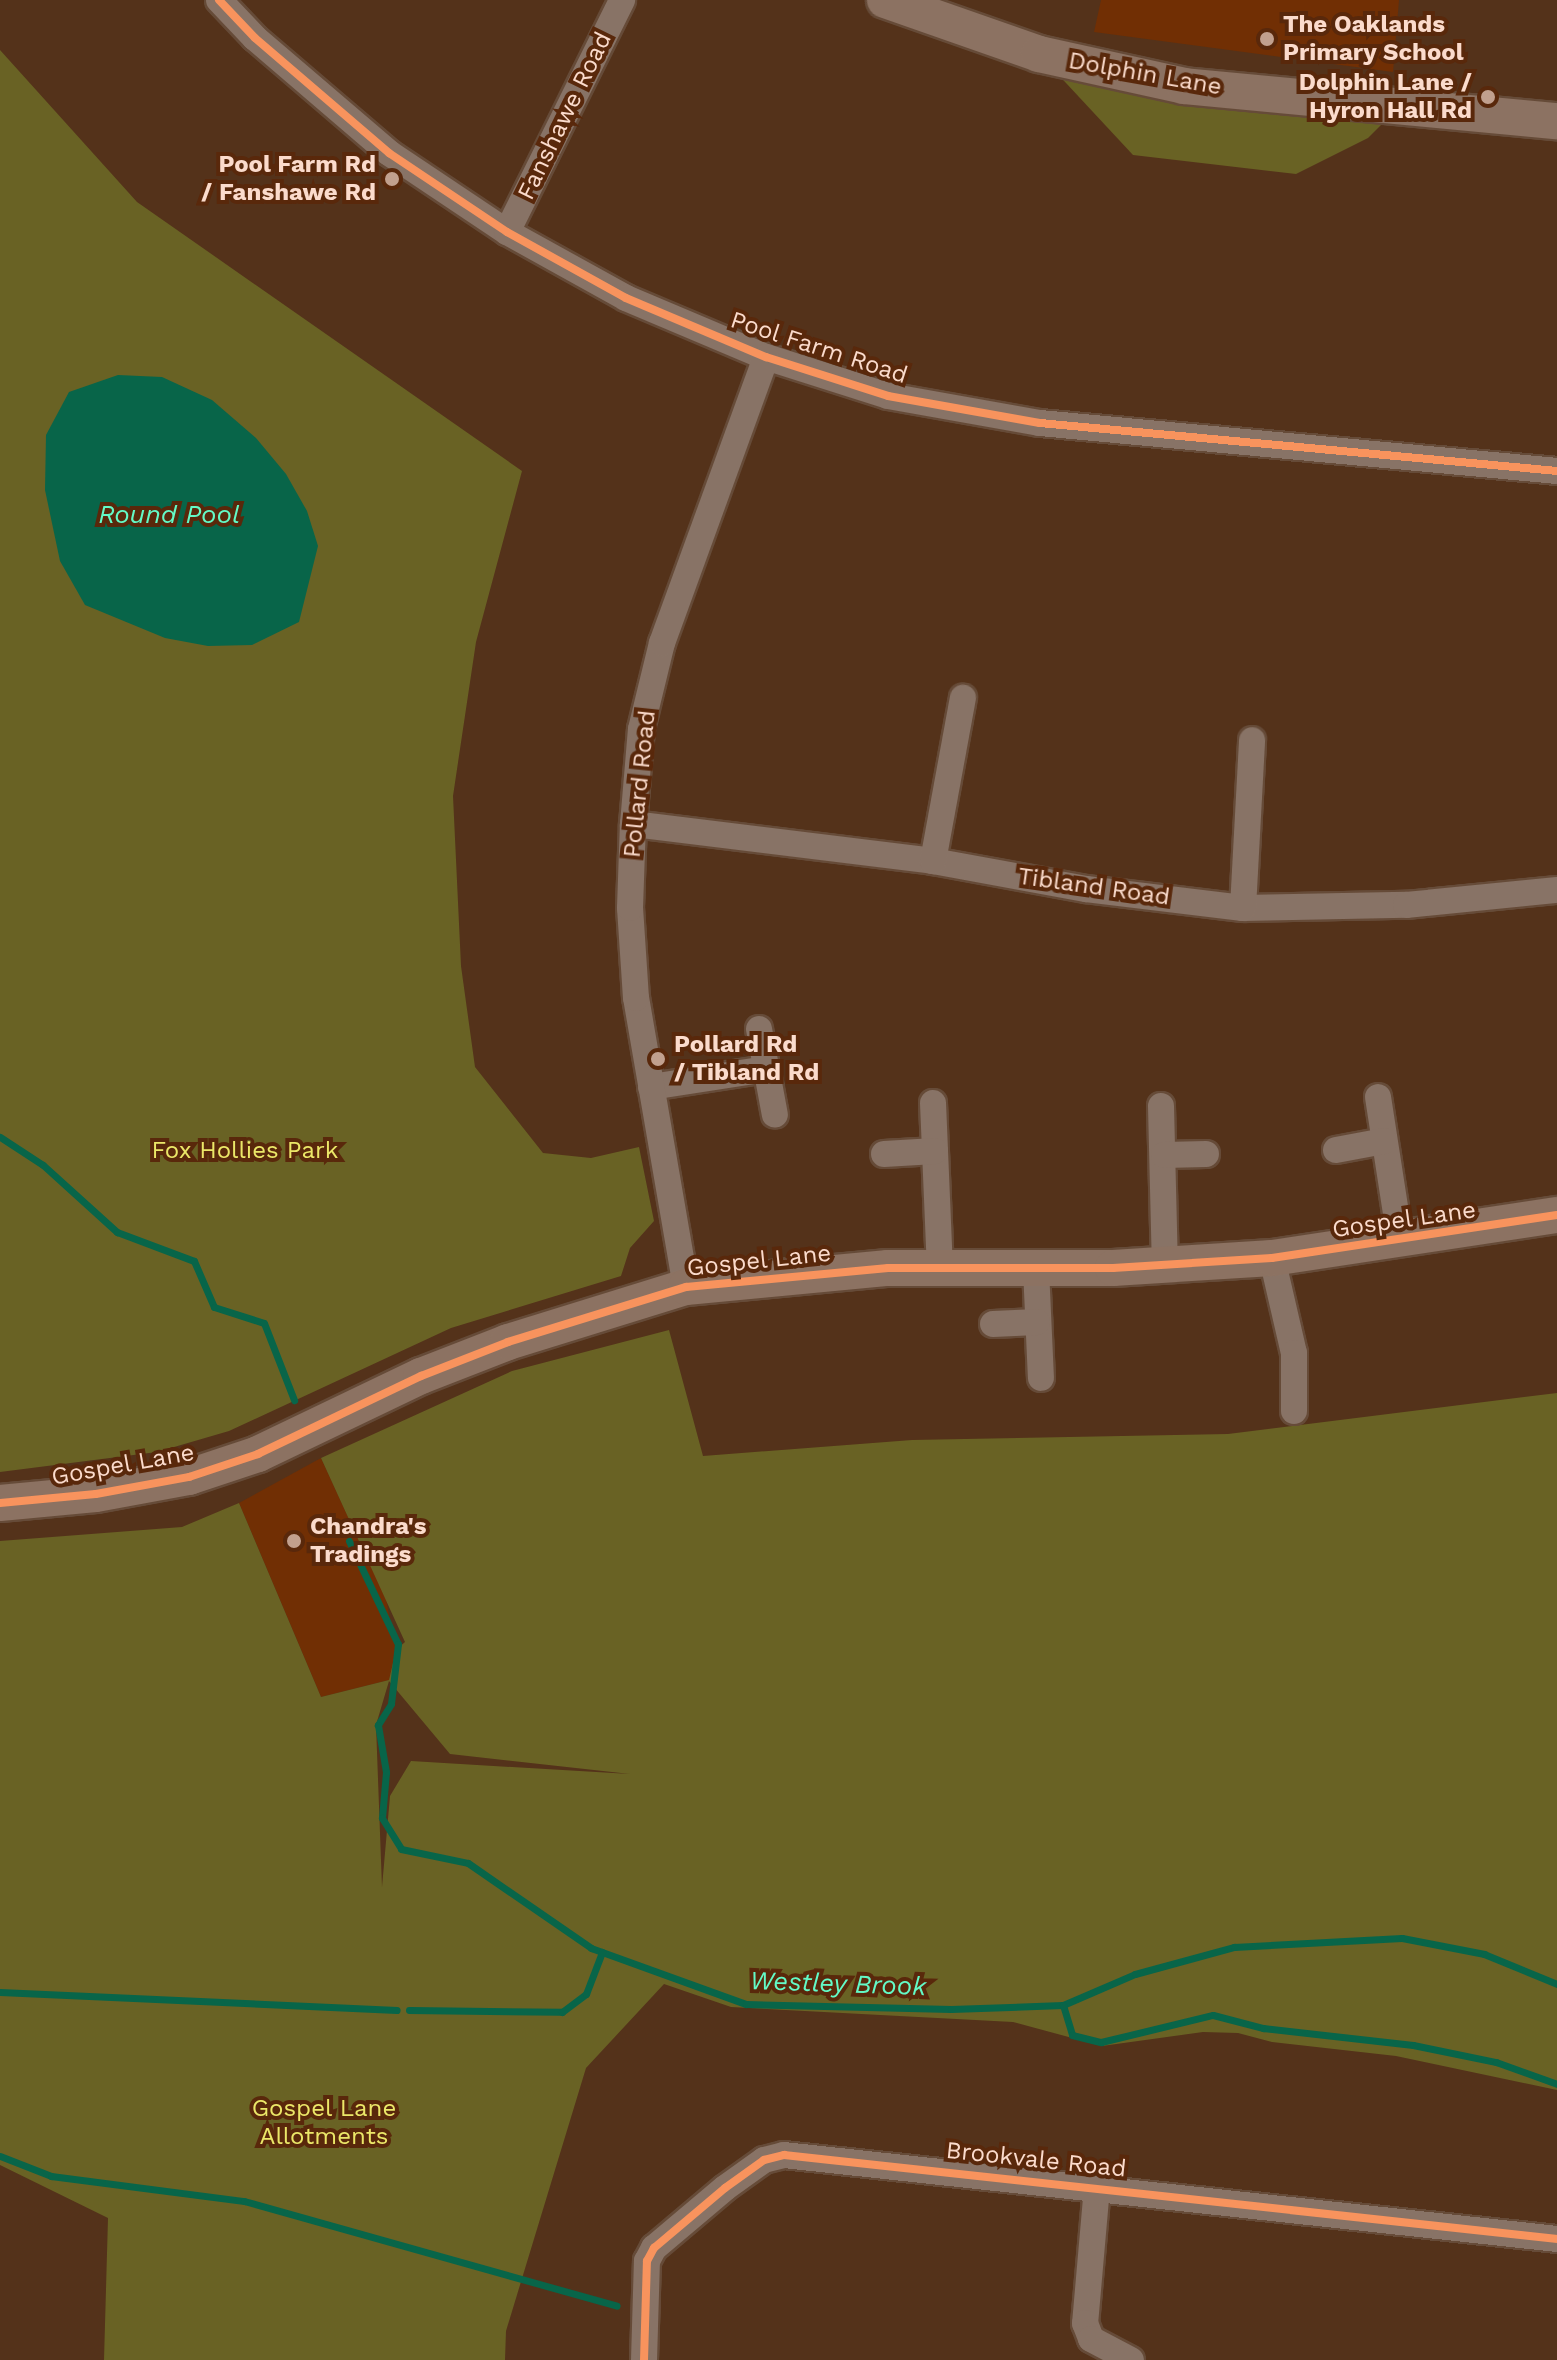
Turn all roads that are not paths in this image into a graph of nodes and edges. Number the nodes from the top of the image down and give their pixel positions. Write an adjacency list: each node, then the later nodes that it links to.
1 (219, 0): 5 (street, Pool Farm Road)
2 (622, 0): 5 (street, Fanshawe Road)
3 (885, 0): 4 (street, Dolphin Lane)
4 (1557, 121)
5 (507, 232): 6 (street, Pool Farm Road)
6 (766, 357): 7 (street, Pool Farm Road); 10 (street, Pollard Road)
7 (1557, 471)
8 (963, 698): 11 (street)
9 (1252, 740): 13 (street)
10 (633, 824): 11 (street, Tibland Road); 16 (street, Pollard Road)
11 (933, 861): 13 (street, Tibland Road)
12 (1557, 890): 13 (street, Tibland Road)
13 (1243, 908)
14 (759, 1029): 15 (street)
15 (766, 1069): 16 (street); 20 (street)
16 (651, 1087): 33 (street, Pollard Road)
17 (1378, 1097): 21 (street, Gospel Lane)
18 (933, 1103): 23 (street)
19 (1161, 1106): 26 (street)
20 (775, 1115)
21 (1384, 1141): 22 (street); 28 (street, Gospel Lane)
22 (1336, 1150)
23 (935, 1151): 24 (street); 31 (street)
24 (884, 1154)
25 (1206, 1154): 26 (street)
26 (1164, 1155): 30 (street)
27 (1557, 1215): 28 (street, Gospel Lane)
28 (1400, 1239): 29 (street, Gospel Lane)
29 (1272, 1258): 30 (street, Gospel Lane); 37 (street)
30 (1165, 1266): 32 (street, Gospel Lane)
31 (940, 1267): 32 (street, Gospel Lane); 33 (street, Gospel Lane)
32 (1036, 1269): 34 (street)
33 (686, 1287): 38 (street, Gospel Lane)
34 (1037, 1322): 35 (street); 36 (street)
35 (993, 1324)
36 (1041, 1378)
37 (1294, 1411)
38 (0, 1503)
39 (1097, 2187): 40 (street, Brookvale Road); 41 (street, Brookvale Road); 42 (street)
40 (1557, 2239)
41 (644, 2360)
42 (1131, 2360)

